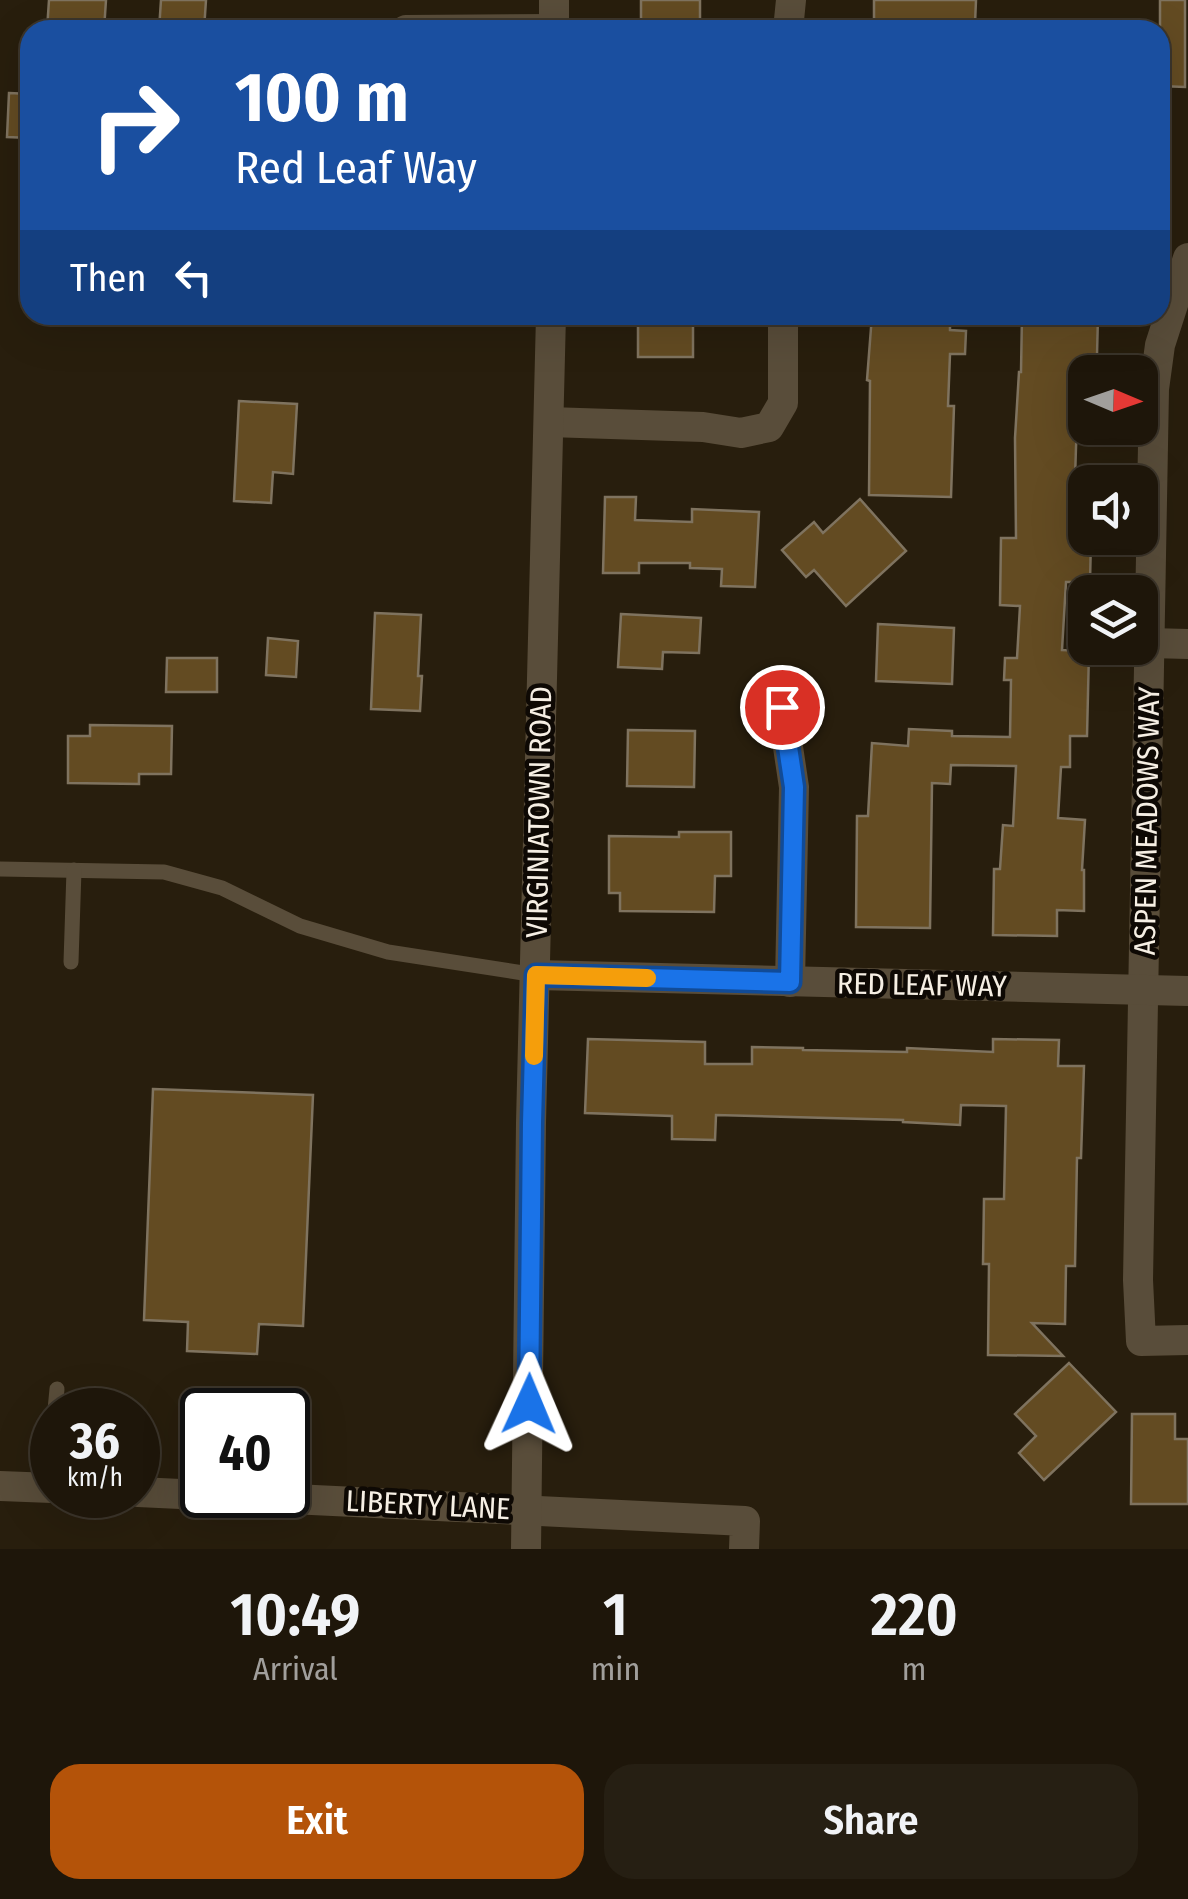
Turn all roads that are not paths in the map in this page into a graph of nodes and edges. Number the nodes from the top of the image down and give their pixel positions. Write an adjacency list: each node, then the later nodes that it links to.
1 (1188, 258): 2 (street, ASPEN MEADOWS WAY)
2 (1170, 310)
3 (551, 325): 6 (street, VIRGINIATOWN ROAD)
4 (782, 325): 6 (street)
5 (1166, 325): 7 (street, ASPEN MEADOWS WAY)
6 (548, 422): 15 (street, VIRGINIATOWN ROAD)
7 (1151, 575)
8 (1158, 644): 9 (street)
9 (1188, 644)
10 (1150, 665): 17 (street, ASPEN MEADOWS WAY)
11 (782, 707): 16 (street)
12 (0, 870): 13 (lane)
13 (74, 870): 14 (lane); 15 (lane)
14 (71, 962)
15 (536, 975): 16 (street, RED LEAF WAY); 23 (street, VIRGINIATOWN ROAD)
16 (790, 982): 17 (street, RED LEAF WAY)
17 (1145, 991): 18 (street, RED LEAF WAY); 19 (street, ASPEN MEADOWS WAY)
18 (1188, 992)
19 (1188, 1340)
20 (0, 1486): 21 (street)
21 (30, 1487)
22 (310, 1500): 23 (street, LIBERTY LANE)
23 (527, 1510): 24 (street, LIBERTY LANE); 25 (street, VIRGINIATOWN ROAD)
24 (744, 1535)
25 (526, 1549)

